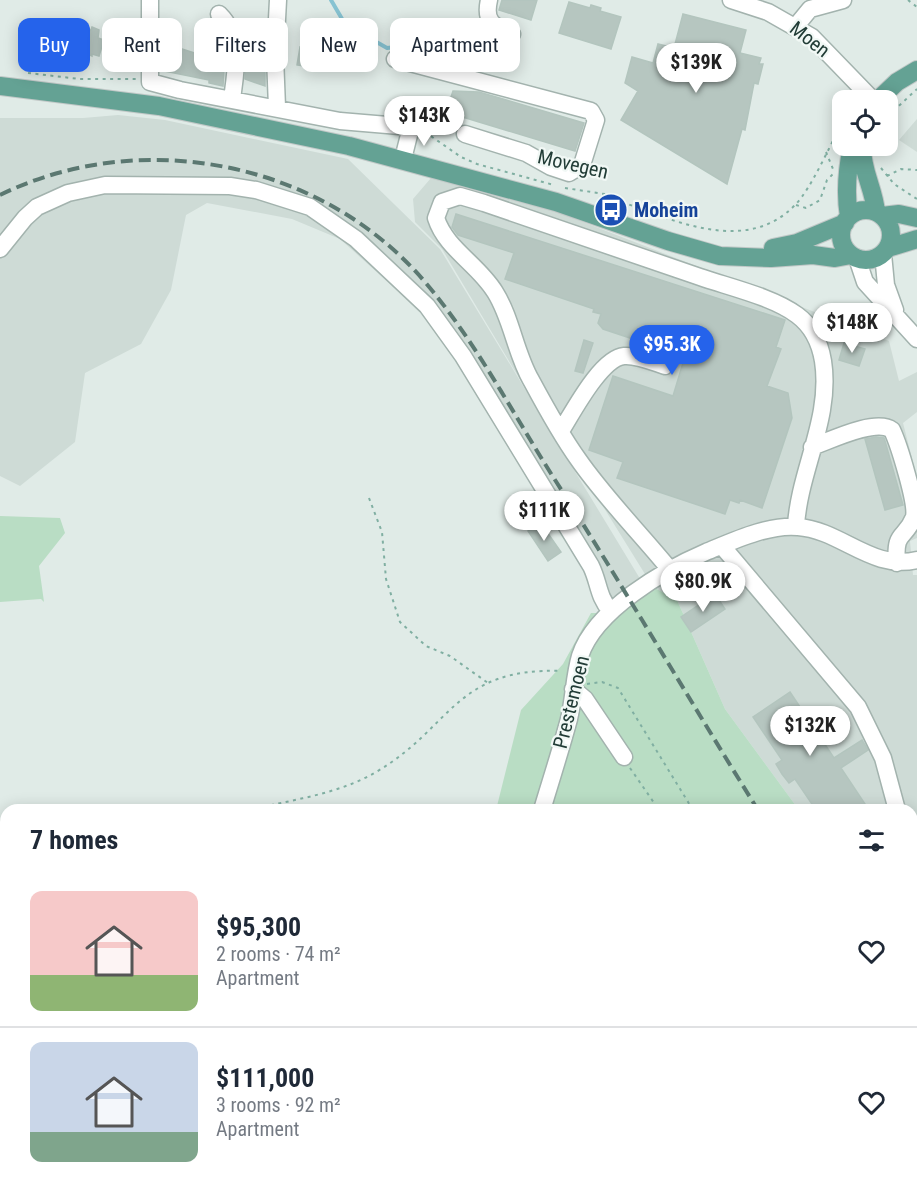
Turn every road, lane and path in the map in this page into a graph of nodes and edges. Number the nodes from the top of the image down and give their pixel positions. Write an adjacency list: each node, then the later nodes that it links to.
1 (150, 0): 14 (street)
2 (278, 0): 22 (street)
3 (489, 0): 9 (street)
4 (731, 0): 10 (street, Moen)
5 (843, 0): 10 (street)
6 (908, 0): 7 (path)
7 (917, 7)
8 (219, 14): 21 (street)
9 (487, 18)
10 (796, 26): 19 (street, Moen)
11 (917, 70): 20 (main road)
12 (444, 72): 25 (street)
13 (22, 73): 14 (path)
14 (150, 82): 21 (street)
15 (0, 86): 30 (main road, Movegen)
16 (847, 87): 18 (path)
17 (917, 89): 23 (path)
18 (845, 90)
19 (864, 90)
20 (889, 90)
21 (232, 99): 22 (street)
22 (277, 107): 24 (street)
23 (898, 107)
24 (411, 127): 30 (street); 35 (path, Movegen)
25 (465, 134)
26 (832, 141): 27 (path, Movegen)
27 (826, 152): 35 (path, Movegen); 35 (path, Movegen)
28 (850, 156): 38 (main road)
29 (861, 156): 36 (main road)
30 (403, 159): 42 (main road, Movegen)
31 (878, 164): 33 (path)
32 (917, 170): 33 (path)
33 (887, 176): 34 (path)
34 (917, 199)
35 (796, 204)
36 (879, 214): 37 (main road); 38 (main road); 41 (main road)
37 (917, 218)
38 (847, 220): 42 (main road, Movegen); 43 (main road)
39 (917, 239): 41 (main road)
40 (0, 249): 55 (street)
41 (885, 251): 43 (main road); 44 (street)
42 (746, 256): 43 (main road, Movegen)
43 (854, 257): 44 (street)
44 (896, 314): 45 (street)
45 (917, 339)
46 (665, 366): 47 (street)
47 (561, 431): 48 (street); 54 (street)
48 (812, 447): 50 (street); 53 (street)
49 (369, 498): 57 (path)
50 (796, 526): 51 (street, Prestemoen); 53 (street, Prestemoen)
51 (722, 546): 54 (street, Prestemoen); 64 (street)
52 (917, 560): 53 (street, Prestemoen)
53 (897, 563)
54 (671, 571): 55 (street, Prestemoen)
55 (610, 610): 56 (street, Prestemoen)
56 (577, 671): 57 (path); 58 (street, Prestemoen)
57 (488, 683): 60 (path)
58 (573, 689): 59 (street); 61 (street, Prestemoen); 63 (path)
59 (624, 757): 62 (path)
60 (273, 804)
61 (544, 804)
62 (655, 804)
63 (689, 804)
64 (895, 804)

